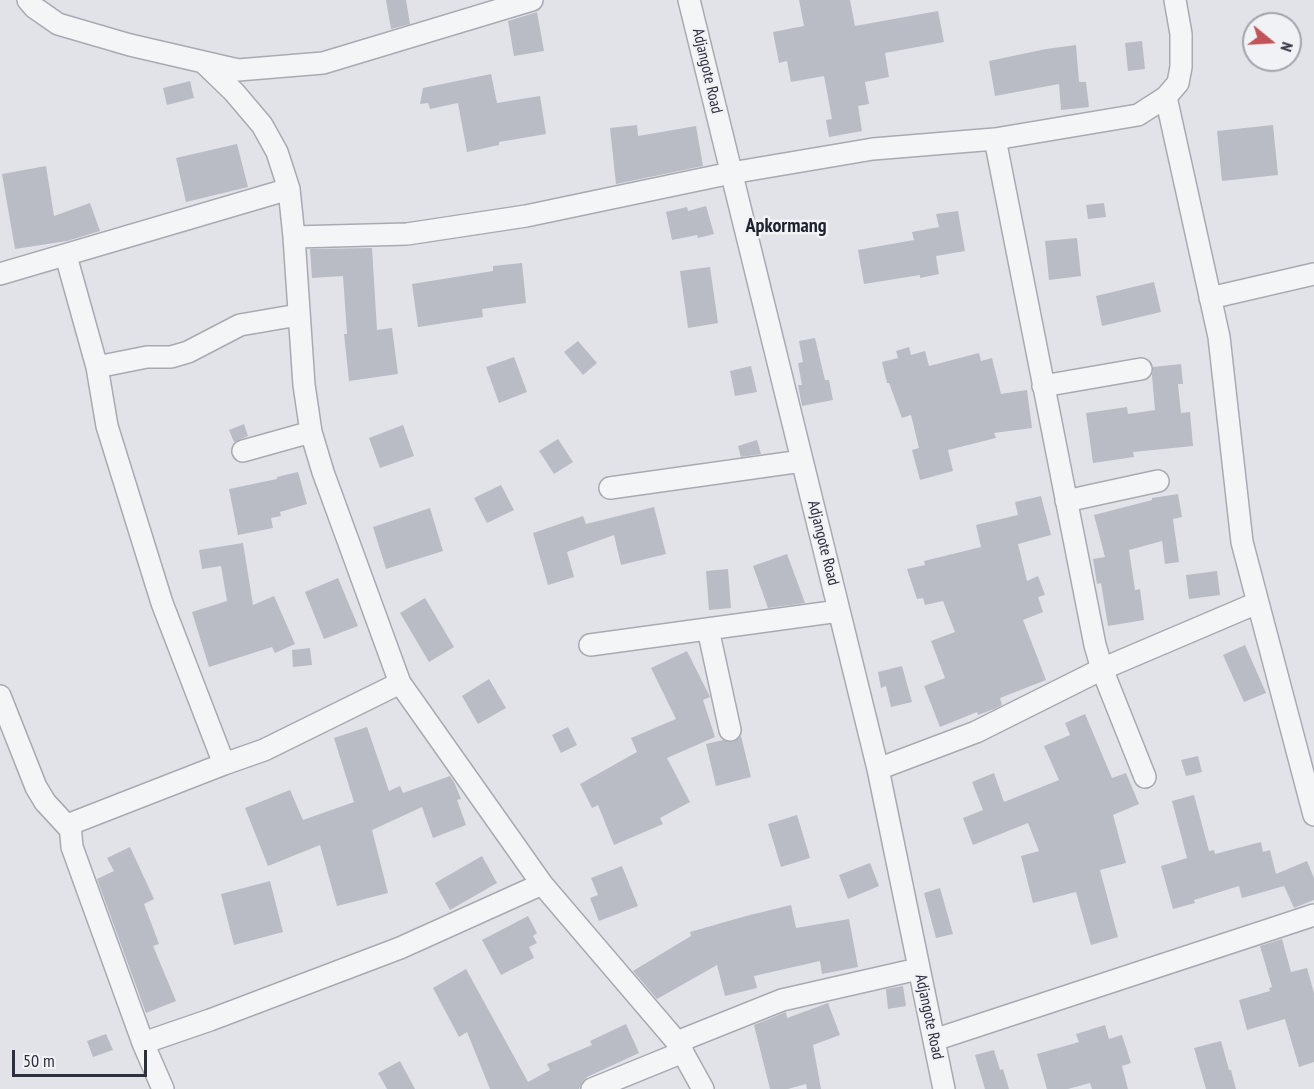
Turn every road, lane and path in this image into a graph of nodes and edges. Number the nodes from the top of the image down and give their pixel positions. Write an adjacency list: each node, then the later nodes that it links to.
1 (28, 0): 5 (street)
2 (532, 0): 5 (street)
3 (690, 0): 8 (street, Adjangote Road)
4 (1175, 0): 6 (street)
5 (203, 62): 9 (street)
6 (1166, 97): 7 (street); 14 (street)
7 (994, 139): 8 (street); 18 (street)
8 (731, 173): 10 (street); 21 (street, Adjangote Road)
9 (289, 189): 10 (street); 11 (street)
10 (294, 237): 15 (street)
11 (66, 256): 12 (street); 16 (street)
12 (0, 274)
13 (1314, 274): 14 (street)
14 (1210, 298): 25 (street)
15 (298, 315): 16 (street); 19 (street)
16 (97, 367): 33 (street)
17 (1141, 369): 18 (street)
18 (1043, 386): 24 (street)
19 (311, 432): 20 (street); 30 (street)
20 (243, 451)
21 (802, 460): 23 (street); 26 (street, Adjangote Road)
22 (1158, 481): 24 (street)
23 (610, 488)
24 (1066, 501): 29 (street)
25 (1257, 603): 29 (street); 36 (street)
26 (839, 611): 27 (street); 34 (street, Adjangote Road)
27 (708, 629): 28 (street); 32 (street)
28 (590, 645)
29 (1102, 669): 34 (street); 35 (street)
30 (400, 683): 33 (street); 38 (street)
31 (0, 696): 37 (street)
32 (730, 730)
33 (224, 764): 37 (street)
34 (878, 769): 40 (street, Adjangote Road)
35 (1145, 777)
36 (1314, 815)
37 (69, 828): 42 (street)
38 (542, 884): 42 (street); 43 (street)
39 (1314, 915): 41 (street)
40 (918, 969): 41 (street, Adjangote Road); 43 (street)
41 (934, 1040): 47 (street, Adjangote Road)
42 (142, 1044): 44 (street)
43 (680, 1047): 45 (street); 46 (street)
44 (163, 1089)
45 (592, 1089)
46 (703, 1089)
47 (944, 1089)

